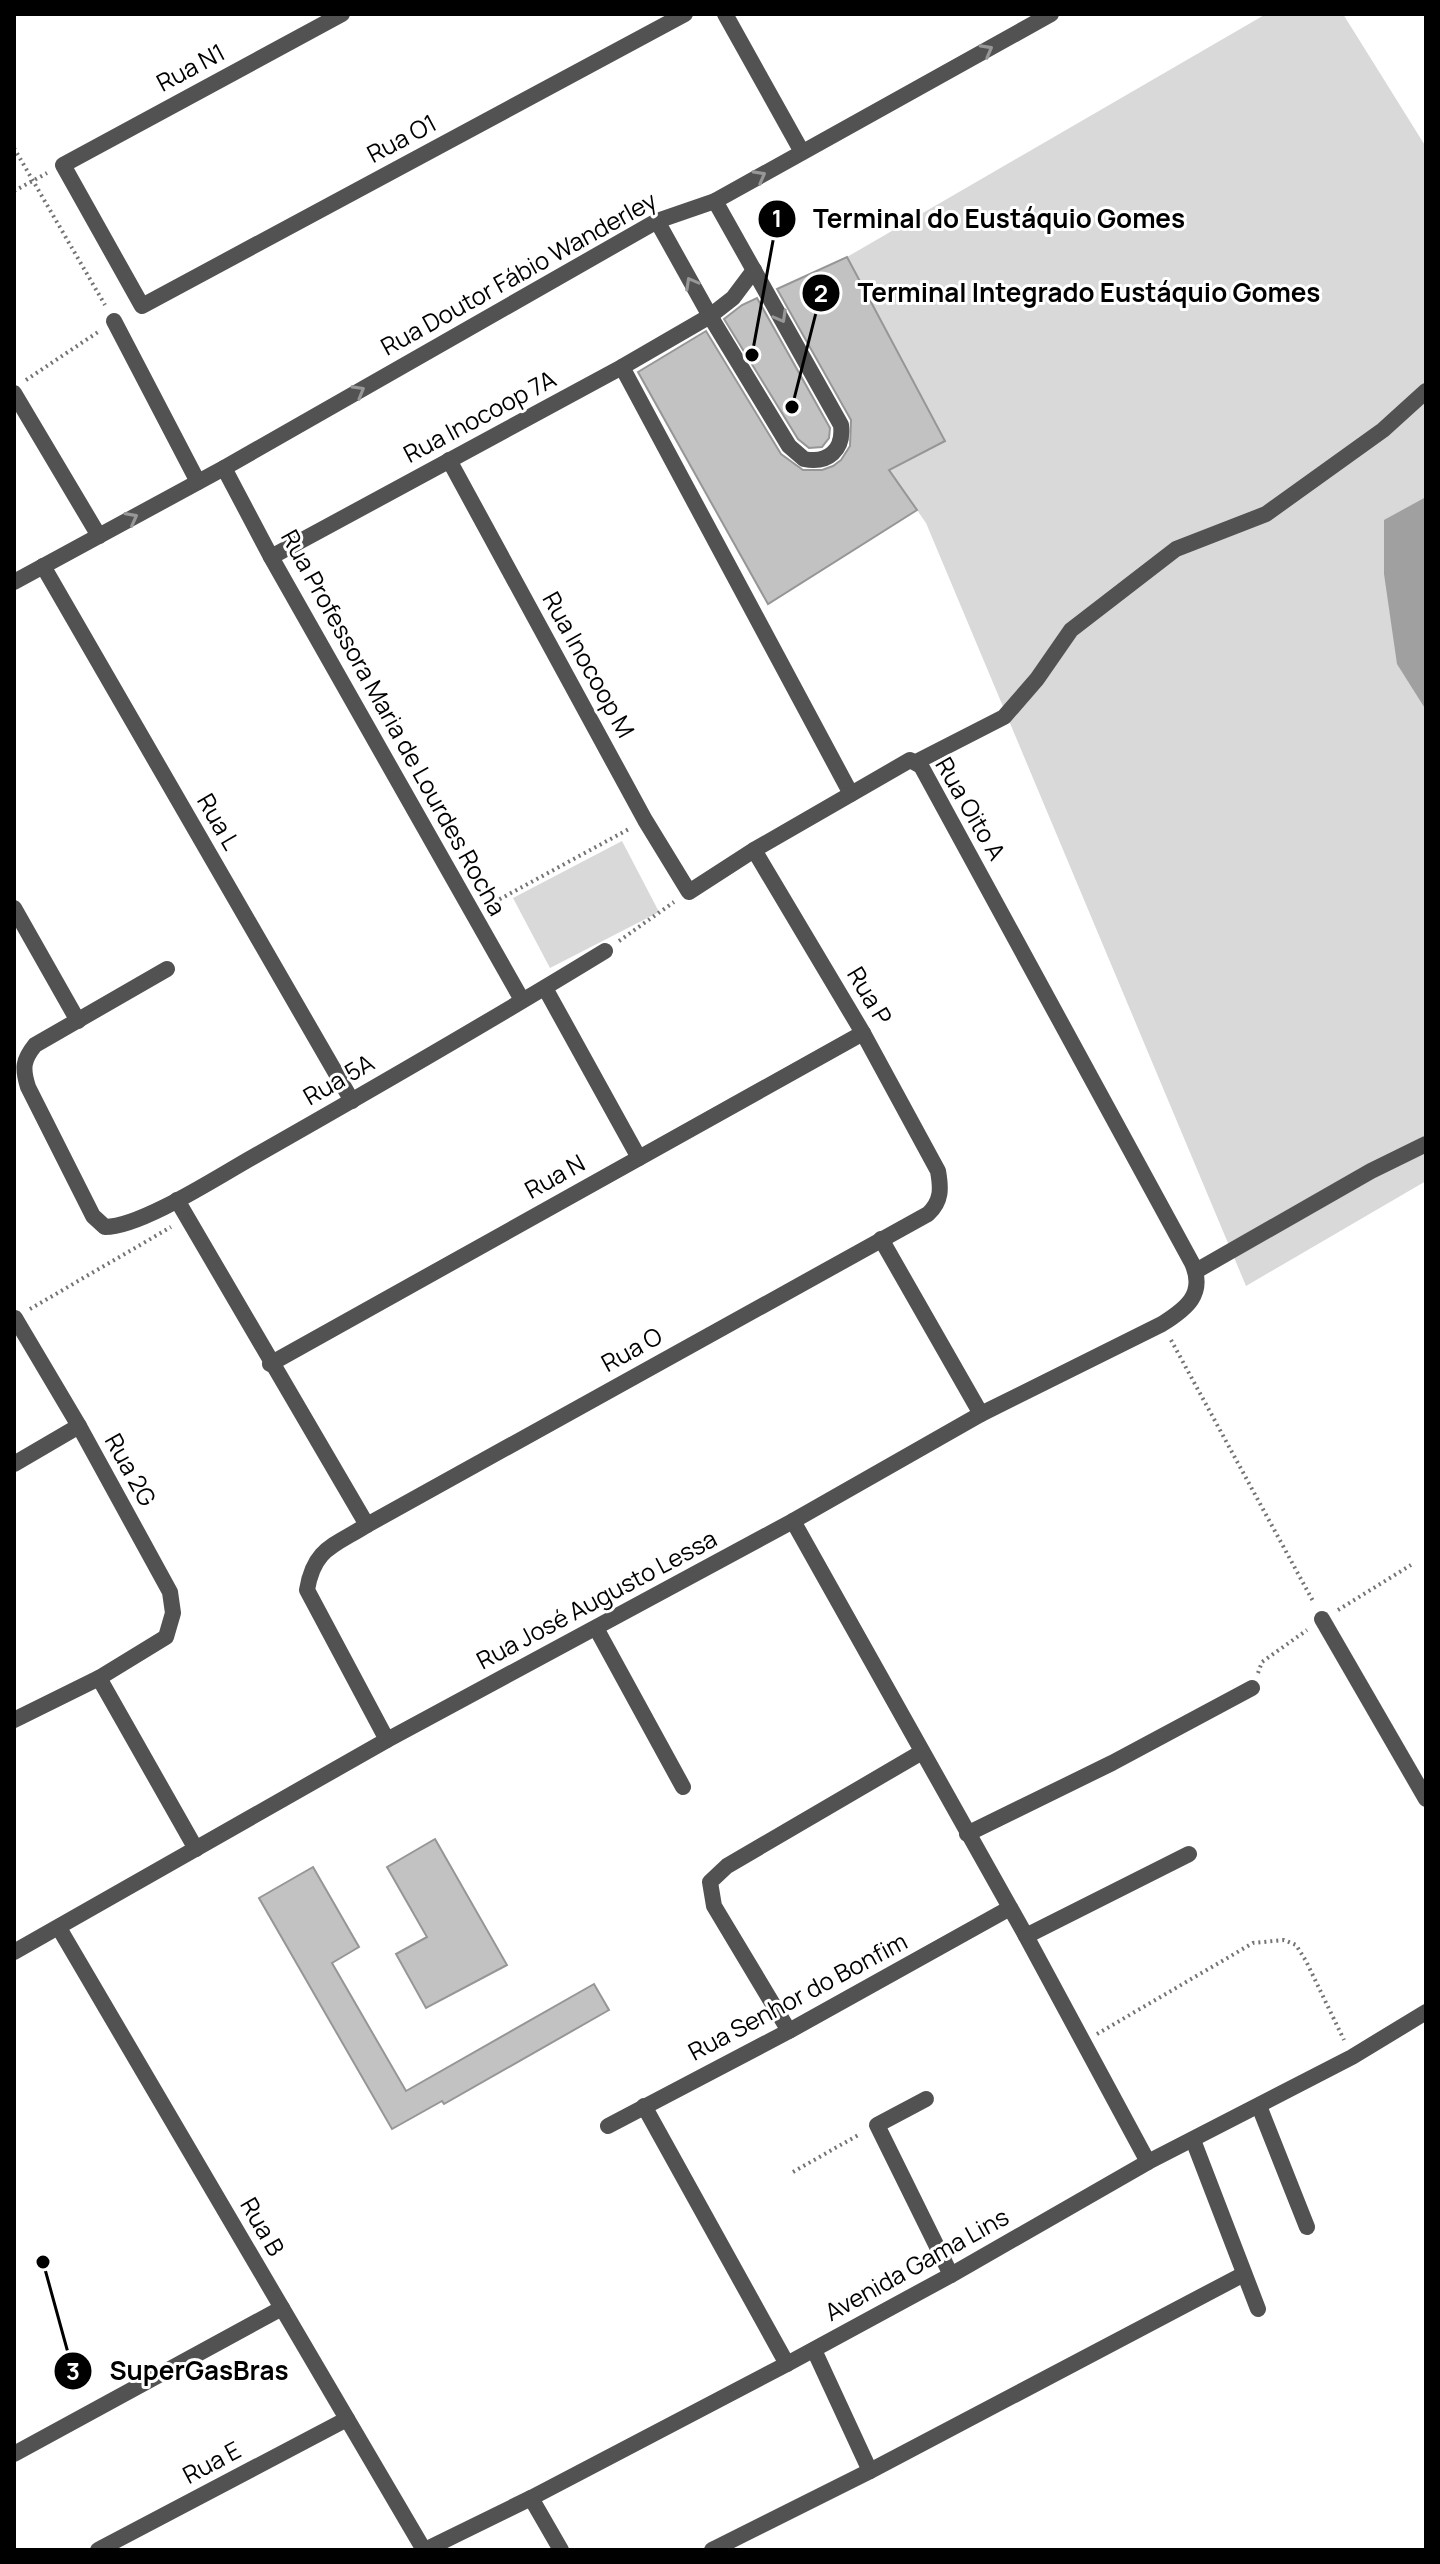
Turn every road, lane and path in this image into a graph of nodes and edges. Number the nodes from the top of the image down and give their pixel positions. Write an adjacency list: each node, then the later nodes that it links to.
1 (342, 14): 7 (street, Rua N1)
2 (685, 14): 7 (street, Rua O1)
3 (725, 14): 6 (street)
4 (1051, 14): 6 (street, Rua Doutor Fábio Wanderley, one-way to 4)
5 (14, 148): 8 (path)
6 (802, 152): 10 (street, Rua Doutor Fábio Wanderley, one-way to 6)
7 (63, 165): 8 (path)
8 (32, 182): 9 (path); 14 (path)
9 (14, 191)
10 (715, 201): 11 (street, Rua Doutor Fábio Wanderley); 12 (street)
11 (657, 221): 13 (street, one-way to 11); 19 (street, Rua Doutor Fábio Wanderley, one-way to 11)
12 (754, 270): 13 (street, Rua Inocoop 7A); 13 (street, one-way to 13)
13 (710, 316): 15 (street, Rua Inocoop 7A)
14 (114, 321): 16 (path); 20 (street)
15 (622, 367): 18 (street, Rua Inocoop 7A); 26 (street)
16 (14, 390): 21 (street)
17 (1426, 391): 25 (street)
18 (449, 460): 22 (street, Rua Inocoop 7A); 27 (street, Rua Inocoop M)
19 (224, 468): 20 (street, Rua Doutor Fábio Wanderley); 22 (street, Rua Professora Maria de Lourdes Rocha)
20 (198, 482): 21 (street, Rua Doutor Fábio Wanderley, one-way to 20)
21 (99, 536): 23 (street, Rua Doutor Fábio Wanderley)
22 (271, 557): 31 (street, Rua Professora Maria de Lourdes Rocha)
23 (43, 566): 24 (street, Rua Doutor Fábio Wanderley); 38 (street, Rua L)
24 (14, 582)
25 (916, 762): 26 (street, Rua Oito A); 45 (street, Rua Oito A)
26 (851, 794): 28 (street, Rua Oito A)
27 (645, 820): 29 (street, Rua Inocoop M); 31 (path)
28 (754, 850): 29 (street); 37 (street, Rua P)
29 (689, 892): 32 (path)
30 (14, 908): 36 (street)
31 (472, 915): 35 (street, Rua Professora Maria de Lourdes Rocha)
32 (605, 951): 34 (street, Rua 5A)
33 (167, 969): 36 (street)
34 (545, 988): 35 (street, Rua 5A); 40 (street)
35 (522, 1000): 38 (street, Rua 5A)
36 (78, 1021): 42 (street, Rua 5A)
37 (863, 1033): 40 (street, Rua N); 41 (street, Rua P)
38 (352, 1101): 42 (street, Rua 5A)
39 (1426, 1144): 45 (street)
40 (639, 1158): 49 (street, Rua N)
41 (938, 1171): 44 (street, Rua O)
42 (177, 1200): 43 (street)
43 (187, 1218): 47 (path); 49 (street)
44 (881, 1239): 50 (street); 54 (street, Rua O)
45 (1196, 1271): 46 (street, Rua Oito A)
46 (1196, 1289): 48 (street, Rua José Augusto Lessa)
47 (15, 1318): 51 (street, Rua 2G)
48 (1162, 1324): 50 (street, Rua José Augusto Lessa); 55 (path)
49 (270, 1364): 54 (street)
50 (981, 1414): 53 (street, Rua José Augusto Lessa)
51 (79, 1426): 52 (street); 57 (street, Rua 2G)
52 (14, 1464)
53 (793, 1521): 56 (street, Rua José Augusto Lessa); 61 (street)
54 (367, 1525): 60 (street, Rua O)
55 (1322, 1619): 63 (street)
56 (596, 1628): 60 (street, Rua José Augusto Lessa); 62 (street)
57 (99, 1678): 59 (street); 65 (street)
58 (1252, 1688): 64 (street)
59 (14, 1720)
60 (387, 1740): 65 (street, Rua José Augusto Lessa)
61 (922, 1752): 64 (street); 72 (street)
62 (683, 1787)
63 (1426, 1799)
64 (967, 1834): 67 (street)
65 (196, 1849): 68 (street, Rua José Augusto Lessa)
66 (1189, 1854): 69 (street)
67 (1010, 1908): 69 (street); 72 (street, Rua Senhor do Bonfim)
68 (59, 1928): 70 (street, Rua José Augusto Lessa); 86 (street, Rua B)
69 (1026, 1936): 73 (street)
70 (14, 1952)
71 (1426, 2012): 74 (street, Avenida Gama Lins)
72 (789, 2031): 76 (street, Rua Senhor do Bonfim)
73 (1084, 2042): 74 (path); 81 (street)
74 (1352, 2057): 77 (street, Avenida Gama Lins)
75 (926, 2099): 78 (street)
76 (644, 2106): 79 (street, Rua Senhor do Bonfim); 89 (street)
77 (1259, 2106): 80 (street, Avenida Gama Lins); 83 (street)
78 (877, 2125): 82 (path); 85 (street)
79 (608, 2126)
80 (1193, 2140): 81 (street, Avenida Gama Lins); 84 (street)
81 (1148, 2162): 85 (street, Avenida Gama Lins)
82 (793, 2172)
83 (1307, 2227)
84 (1244, 2274): 87 (street); 92 (street)
85 (951, 2275): 88 (street, Avenida Gama Lins)
86 (282, 2308): 90 (street, Rua B); 91 (street)
87 (1258, 2309)
88 (814, 2350): 89 (street, Avenida Gama Lins); 92 (street)
89 (787, 2364): 93 (street, Avenida Gama Lins)
90 (347, 2419): 94 (street, Rua E); 95 (street, Rua B)
91 (14, 2454)
92 (870, 2471): 97 (street)
93 (531, 2498): 95 (street, Avenida Gama Lins); 96 (street)
94 (98, 2550)
95 (425, 2550)
96 (561, 2550)
97 (712, 2550)

